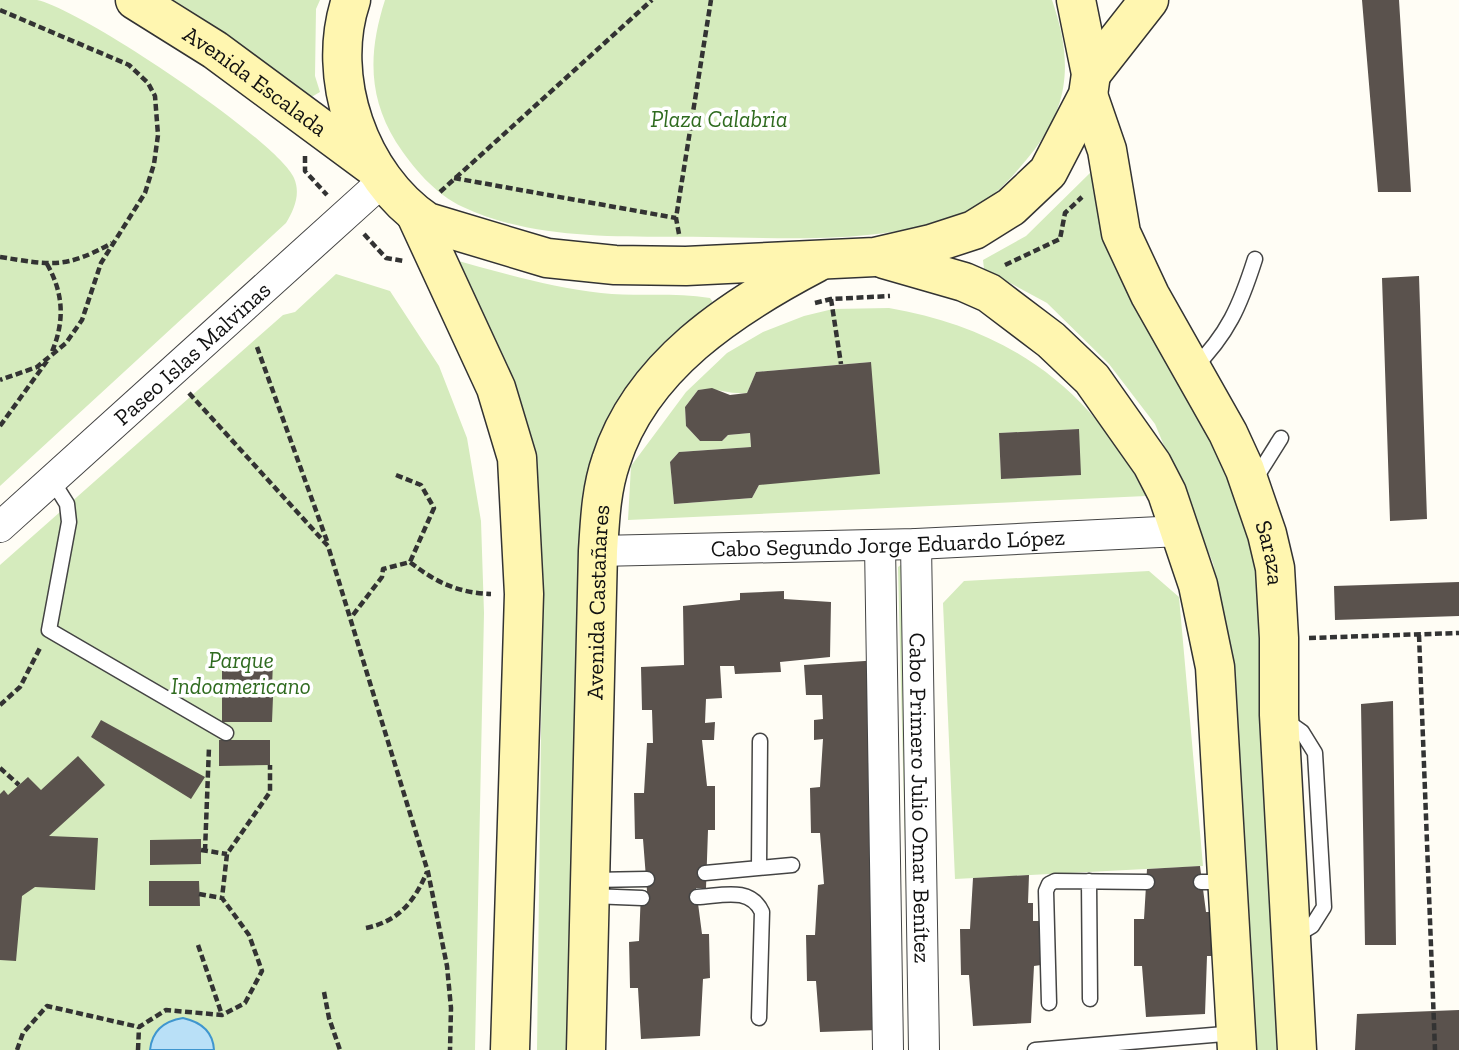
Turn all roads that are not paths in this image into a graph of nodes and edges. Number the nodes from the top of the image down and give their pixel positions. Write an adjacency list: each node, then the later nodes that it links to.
1 (135, 0): 6 (main road, Avenida Escalada)
2 (351, 0): 6 (main road)
3 (1076, 0): 5 (main road, Saraza)
4 (1149, 0): 5 (main road)
5 (1090, 85): 9 (main road); 11 (main road, Saraza)
6 (378, 173): 7 (main road); 13 (street, Paseo Islas Malvinas)
7 (416, 215): 8 (main road); 35 (main road)
8 (827, 257): 9 (main road); 19 (main road, Avenida Castañares)
9 (875, 257): 16 (main road)
10 (1255, 259): 11 (lane)
11 (1192, 370): 14 (main road, Saraza)
12 (1281, 438): 14 (lane)
13 (52, 480): 15 (street, Paseo Islas Malvinas); 20 (lane)
14 (1251, 485): 40 (main road, Saraza)
15 (0, 527)
16 (1180, 531): 17 (street, Cabo Segundo Jorge Eduardo López); 34 (main road)
17 (916, 544): 18 (street, Cabo Segundo Jorge Eduardo López); 38 (street, Cabo Primero Julio Omar Benítez)
18 (880, 545): 19 (street, Cabo Segundo Jorge Eduardo López); 37 (street, Cabo Primero Julio Omar Benítez)
19 (598, 551): 28 (main road, Avenida Castañares)
20 (226, 733)
21 (760, 741): 23 (lane)
22 (792, 865): 23 (lane)
23 (759, 868): 24 (lane)
24 (705, 873)
25 (647, 880): 28 (lane)
26 (1088, 881): 27 (lane); 31 (lane); 32 (lane)
27 (1147, 882)
28 (590, 888): 30 (lane); 36 (main road, Avenida Castañares)
29 (696, 897): 33 (lane)
30 (642, 898)
31 (1090, 999)
32 (1049, 1003)
33 (759, 1018)
34 (1237, 1041): 39 (lane)
35 (510, 1050)
36 (586, 1050)
37 (888, 1050)
38 (925, 1050)
39 (1035, 1050)
40 (1297, 1050)

